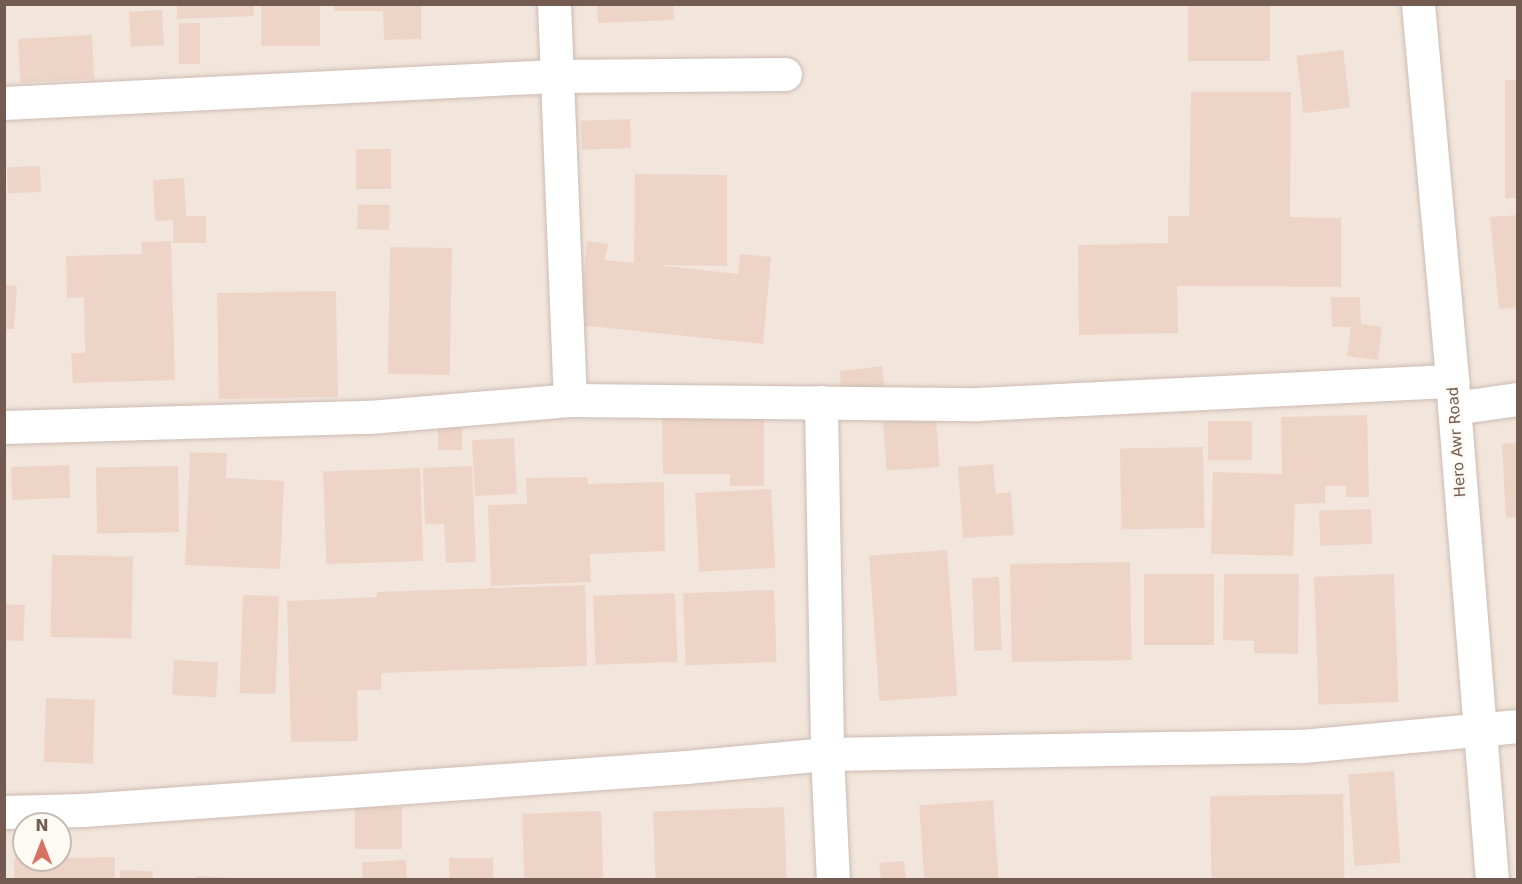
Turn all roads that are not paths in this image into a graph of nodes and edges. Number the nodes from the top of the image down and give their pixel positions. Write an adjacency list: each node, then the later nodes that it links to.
1 (554, 4): 4 (street)
2 (1418, 4): 6 (street, Hero Awr Road)
3 (785, 74): 4 (street)
4 (555, 76): 5 (street); 8 (street)
5 (4, 103)
6 (1453, 394): 7 (street); 9 (street); 12 (street, Hero Awr Road)
7 (1518, 399)
8 (570, 400): 9 (street); 10 (street)
9 (821, 402): 13 (street)
10 (4, 427)
11 (1518, 726): 12 (street)
12 (1479, 731): 13 (street); 16 (street, Hero Awr Road)
13 (827, 754): 14 (street); 15 (street)
14 (4, 812)
15 (833, 879)
16 (1492, 879)

